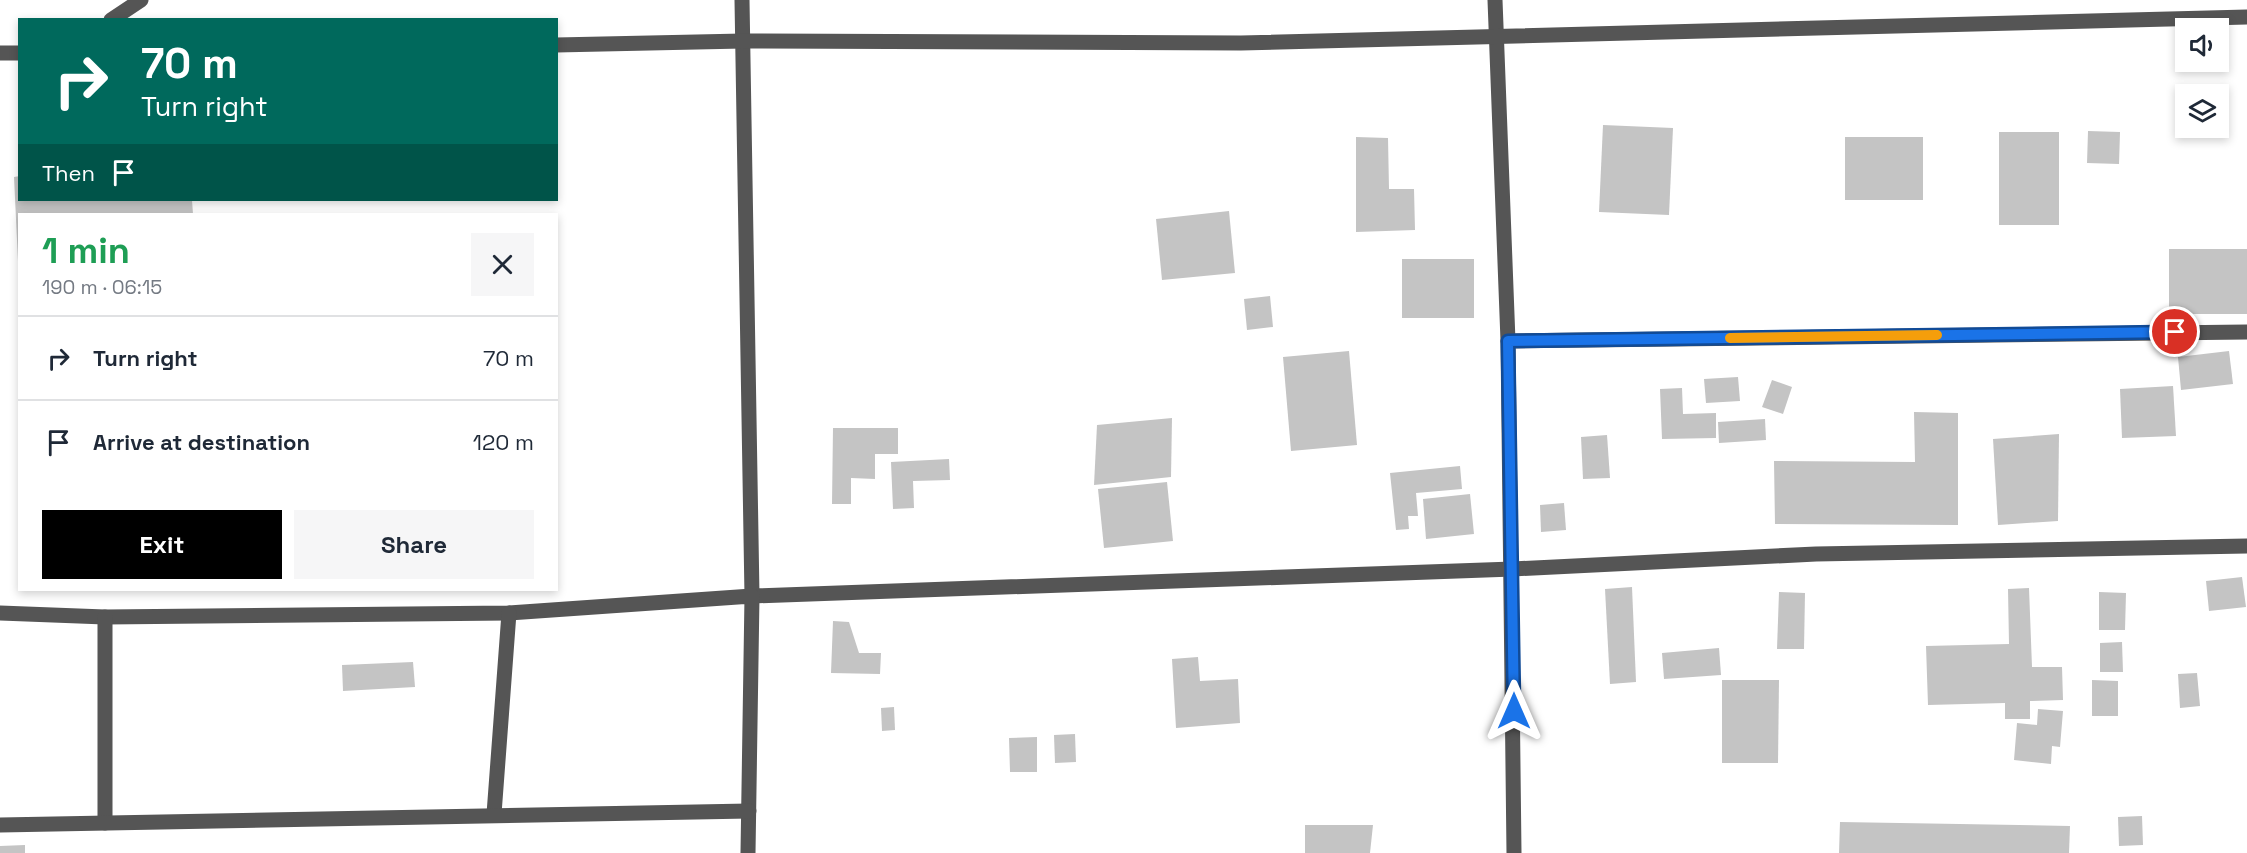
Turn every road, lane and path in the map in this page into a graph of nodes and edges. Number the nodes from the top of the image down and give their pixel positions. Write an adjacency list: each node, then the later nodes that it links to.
1 (141, 0): 5 (street)
2 (742, 0): 7 (street)
3 (1495, 0): 6 (street)
4 (2247, 17): 6 (street)
5 (114, 18)
6 (1496, 36): 7 (street); 12 (street)
7 (743, 41): 8 (street); 15 (street)
8 (558, 45)
9 (18, 52): 10 (street)
10 (0, 53)
11 (2247, 332): 12 (street)
12 (1508, 341): 14 (street)
13 (2247, 546): 14 (street)
14 (1513, 569): 15 (street); 24 (street)
15 (752, 596): 17 (street); 19 (street)
16 (0, 613): 18 (street)
17 (509, 613): 18 (street); 20 (street)
18 (105, 617): 21 (street)
19 (749, 811): 20 (street); 23 (street)
20 (494, 814): 21 (street)
21 (105, 823): 22 (street)
22 (0, 825)
23 (748, 853)
24 (1514, 853)

